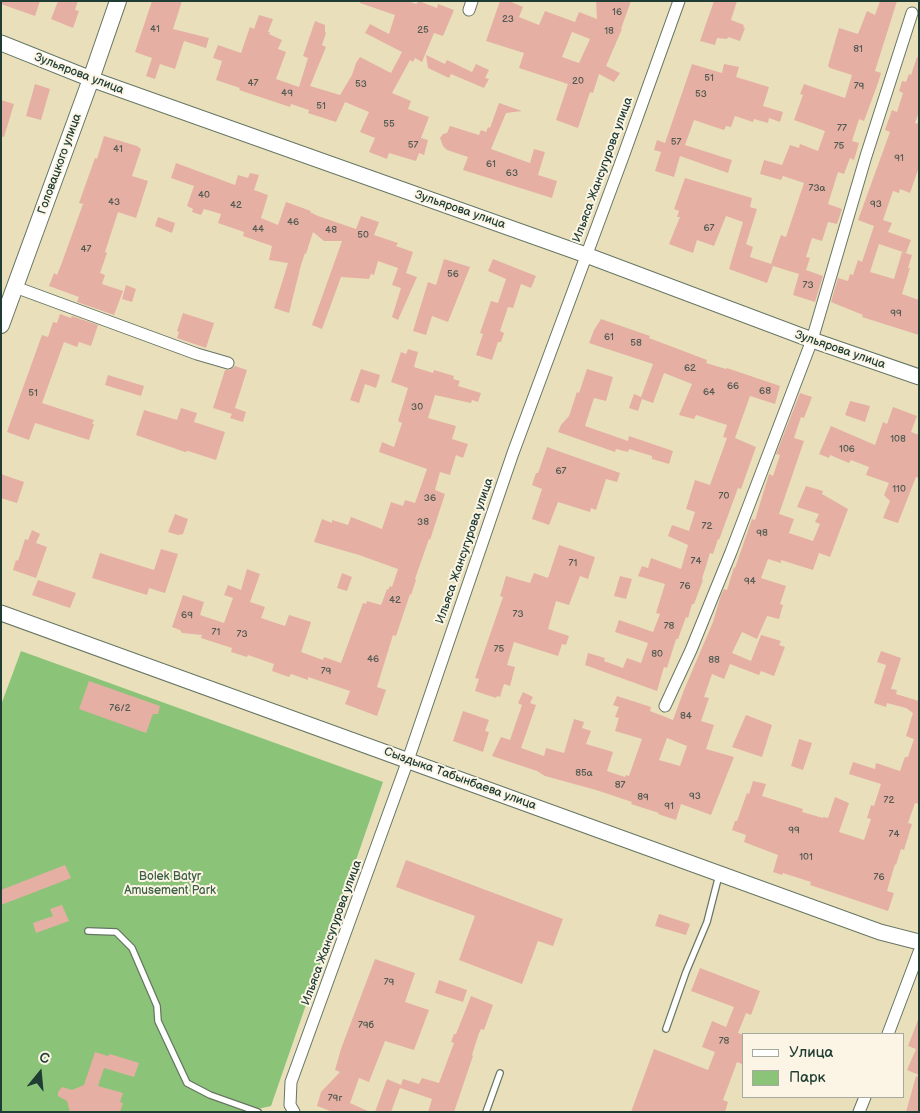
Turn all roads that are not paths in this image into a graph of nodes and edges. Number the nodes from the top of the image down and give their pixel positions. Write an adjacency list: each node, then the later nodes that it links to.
1 (118, 1): 5 (main road, Головацкого улица)
2 (679, 1): 6 (street, Ильяса Жансугурова улица)
3 (912, 13): 9 (street)
4 (1, 44): 5 (street, Зульярова улица)
5 (91, 80): 6 (street, Зульярова улица); 7 (main road, Головацкого улица)
6 (586, 254): 9 (street, Зульярова улица); 14 (street, Ильяса Жансугурова улица)
7 (15, 287): 8 (main road, Головацкого улица); 10 (street)
8 (1, 325)
9 (812, 340): 11 (street, Зульярова улица); 13 (street)
10 (228, 363)
11 (919, 377)
12 (1, 613): 14 (street, Сыздыка Табынбаева улица)
13 (665, 706)
14 (408, 760): 15 (street, Сыздыка Табынбаева улица); 24 (street, Ильяса Жансугурова улица)
15 (720, 873): 17 (street, Сыздыка Табынбаева улица); 19 (lane)
16 (88, 931): 23 (lane)
17 (919, 942)
18 (919, 952): 20 (street)
19 (666, 1029)
20 (888, 1033)
21 (500, 1073): 25 (lane)
22 (865, 1098): 26 (street)
23 (258, 1112)
24 (294, 1112)
25 (486, 1112)
26 (859, 1112)

